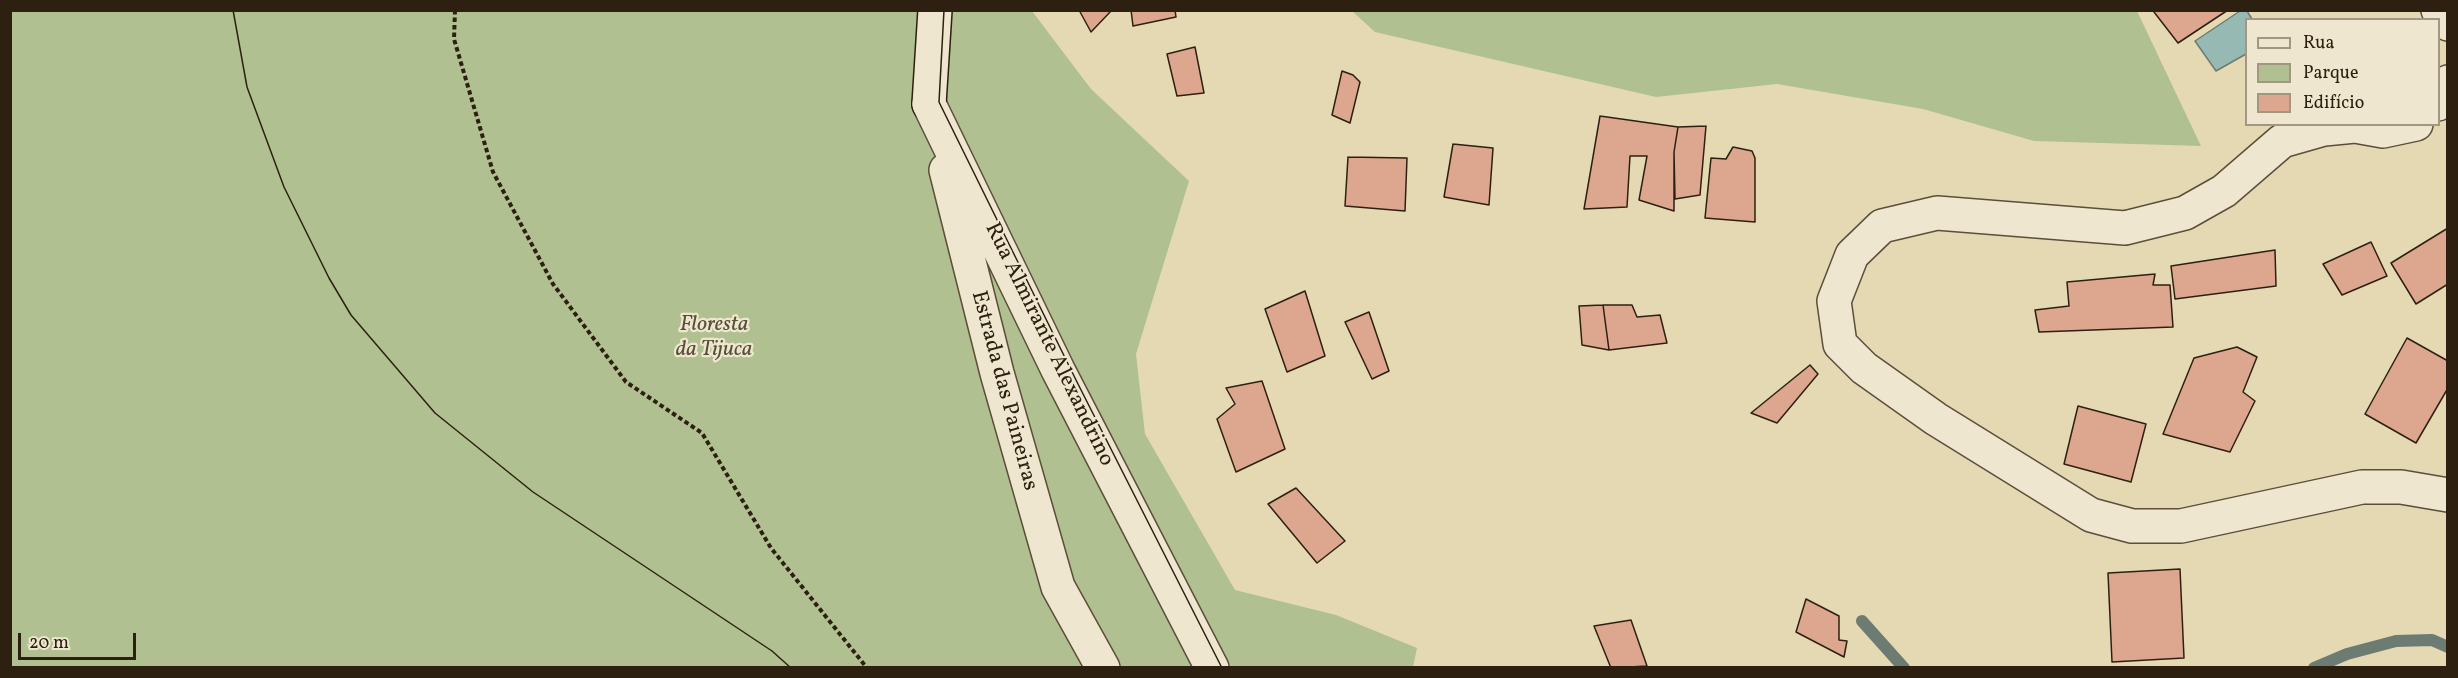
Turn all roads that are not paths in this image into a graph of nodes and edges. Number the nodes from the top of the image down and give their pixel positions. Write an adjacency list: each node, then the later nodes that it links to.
1 (935, 10): 6 (street, Rua Almirante Alexandrino)
2 (2438, 10): 3 (street)
3 (2448, 24)
4 (2448, 82): 5 (street)
5 (2440, 102)
6 (929, 104): 11 (street, Estrada das Paineiras); 12 (street, Rua Almirante Alexandrino)
7 (2355, 126): 9 (street)
8 (2355, 126): 10 (street)
9 (2407, 126)
10 (2448, 495)
11 (1102, 668)
12 (1212, 668)

